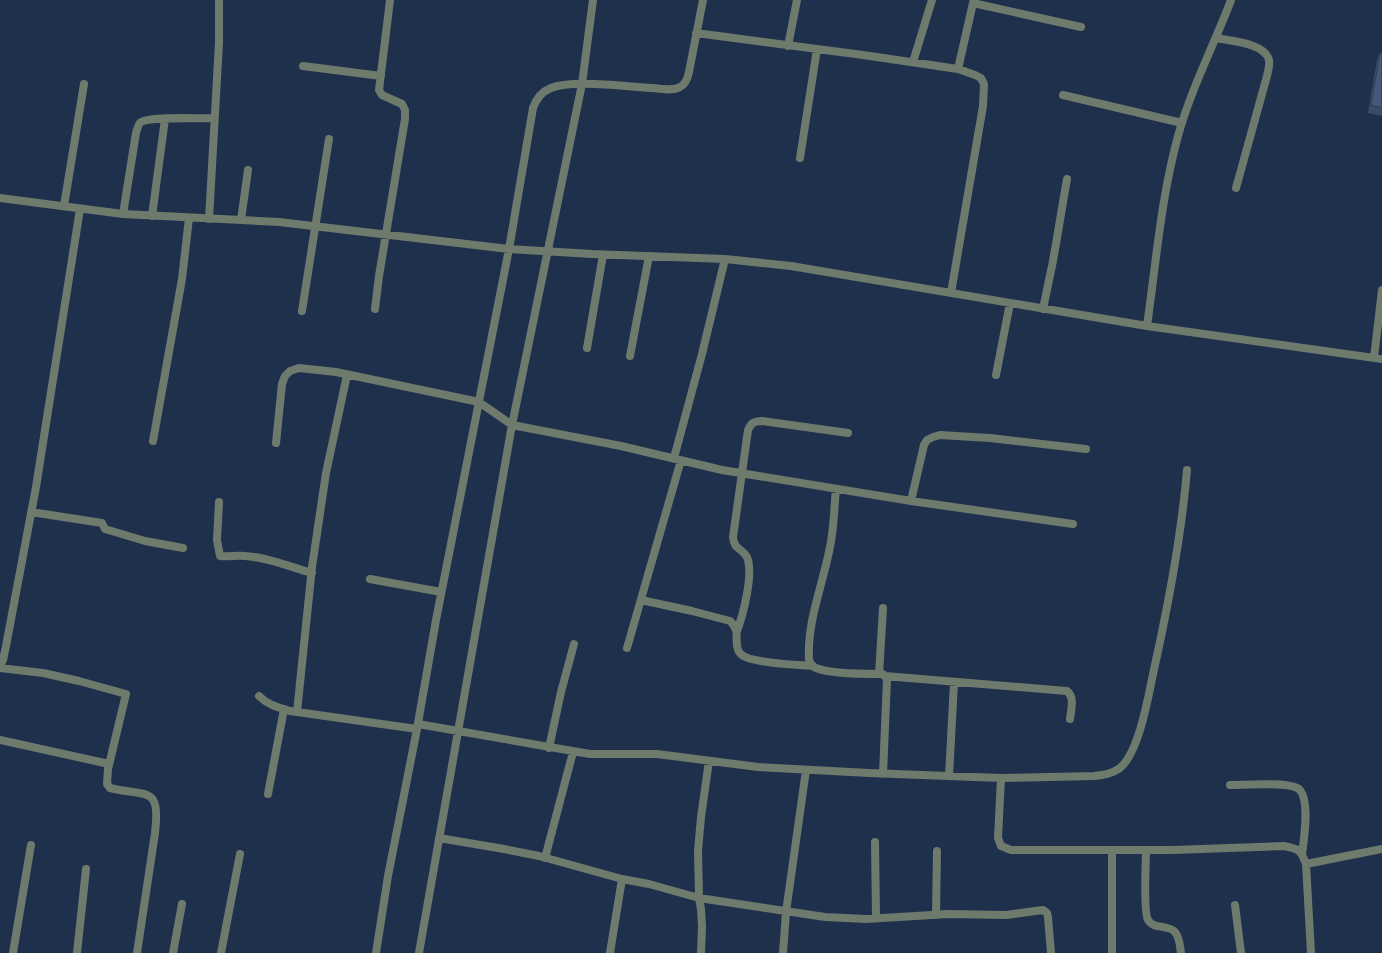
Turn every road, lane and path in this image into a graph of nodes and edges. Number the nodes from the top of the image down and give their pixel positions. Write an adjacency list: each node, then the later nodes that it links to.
1 (219, 0): 20 (street)
2 (390, 0): 16 (street)
3 (593, 0): 18 (street)
4 (703, 0): 9 (street)
5 (797, 0): 11 (street)
6 (932, 0): 13 (street)
7 (1231, 0): 10 (street)
8 (1081, 27): 15 (street)
9 (696, 34): 11 (street); 18 (street)
10 (1216, 38): 22 (street); 27 (street)
11 (788, 46): 12 (street)
12 (817, 49): 13 (street); 24 (street)
13 (913, 62): 15 (street)
14 (303, 66): 16 (street)
15 (958, 69): 44 (street)
16 (381, 76): 37 (street)
17 (84, 84): 29 (street)
18 (582, 84): 38 (street); 39 (street)
19 (1062, 95): 22 (street)
20 (214, 118): 21 (street); 34 (street)
21 (165, 119): 31 (street); 32 (street)
22 (1182, 123): 49 (street)
23 (328, 139): 36 (street)
24 (800, 158)
25 (248, 170): 35 (street)
26 (1067, 179): 46 (street)
27 (1236, 188)
28 (0, 198): 29 (street)
29 (64, 206): 30 (street)
30 (80, 209): 31 (street); 67 (street)
31 (123, 214): 32 (street)
32 (152, 216): 33 (street)
33 (189, 218): 34 (street); 58 (street)
34 (209, 219): 35 (street)
35 (241, 220): 36 (street)
36 (315, 226): 37 (street); 48 (street)
37 (386, 235): 38 (street); 47 (street)
38 (509, 249): 39 (street); 55 (street)
39 (547, 252): 40 (street); 56 (street)
40 (603, 255): 41 (street); 50 (street)
41 (649, 256): 42 (street); 51 (street)
42 (725, 259): 44 (street); 61 (street)
43 (1382, 290): 52 (street)
44 (951, 293): 45 (street)
45 (1010, 303): 46 (street); 54 (street)
46 (1042, 309): 49 (street)
47 (375, 310)
48 (302, 311)
49 (1146, 326): 52 (street)
50 (587, 348)
51 (630, 356)
52 (1378, 359)
53 (347, 375): 55 (street); 59 (street); 70 (street)
54 (996, 375)
55 (479, 402): 56 (street); 72 (street)
56 (512, 425): 61 (street); 87 (street)
57 (848, 433): 63 (street)
58 (153, 441)
59 (276, 443)
60 (1086, 449): 65 (street)
61 (677, 459): 63 (street); 73 (street)
62 (1187, 470): 96 (street)
63 (742, 473): 64 (street); 75 (street)
64 (836, 489): 65 (street); 78 (street)
65 (912, 501): 68 (street)
66 (219, 502): 70 (street)
67 (31, 512): 69 (street); 79 (street)
68 (1073, 524)
69 (183, 548)
70 (312, 573): 84 (street)
71 (370, 579): 72 (street)
72 (441, 592): 86 (street)
73 (641, 600): 75 (street); 77 (street)
74 (883, 608): 80 (street)
75 (737, 631): 78 (street)
76 (574, 644): 89 (street)
77 (627, 648)
78 (813, 666): 80 (street)
79 (0, 667): 92 (street)
80 (882, 675): 81 (street); 94 (street)
81 (954, 683): 85 (street); 95 (street)
82 (259, 696): 83 (street)
83 (284, 709): 84 (street); 98 (street)
84 (297, 712): 86 (street)
85 (1070, 719)
86 (417, 726): 87 (street); 123 (street)
87 (458, 731): 89 (street); 99 (street)
88 (0, 740): 92 (street)
89 (549, 748): 90 (street)
90 (573, 752): 91 (street); 108 (street)
91 (709, 761): 93 (street); 112 (street)
92 (109, 764): 120 (street)
93 (806, 770): 94 (street); 115 (street)
94 (883, 774): 95 (street)
95 (949, 776): 96 (street)
96 (1001, 778): 103 (street)
97 (1230, 785): 107 (street)
98 (268, 794)
99 (439, 838): 108 (street); 124 (street)
100 (875, 842): 117 (street)
101 (31, 845): 118 (street)
102 (1382, 849): 109 (street)
103 (1112, 850): 104 (street); 129 (street)
104 (1146, 850): 107 (street); 130 (street)
105 (937, 851): 116 (street)
106 (240, 854): 122 (street)
107 (1302, 854): 109 (street)
108 (545, 858): 111 (street)
109 (1306, 864): 132 (street)
110 (86, 869): 119 (street)
111 (622, 879): 112 (street); 125 (street)
112 (699, 898): 115 (street); 126 (street)
113 (182, 904): 121 (street)
114 (1235, 905): 131 (street)
115 (786, 912): 117 (street); 127 (street)
116 (936, 915): 117 (street); 128 (street)
117 (876, 918)
118 (13, 953)
119 (77, 953)
120 (137, 953)
121 (173, 953)
122 (221, 953)
123 (376, 953)
124 (419, 953)
125 (610, 953)
126 (701, 953)
127 (783, 953)
128 (1051, 953)
129 (1112, 953)
130 (1181, 953)
131 (1241, 953)
132 (1311, 953)

